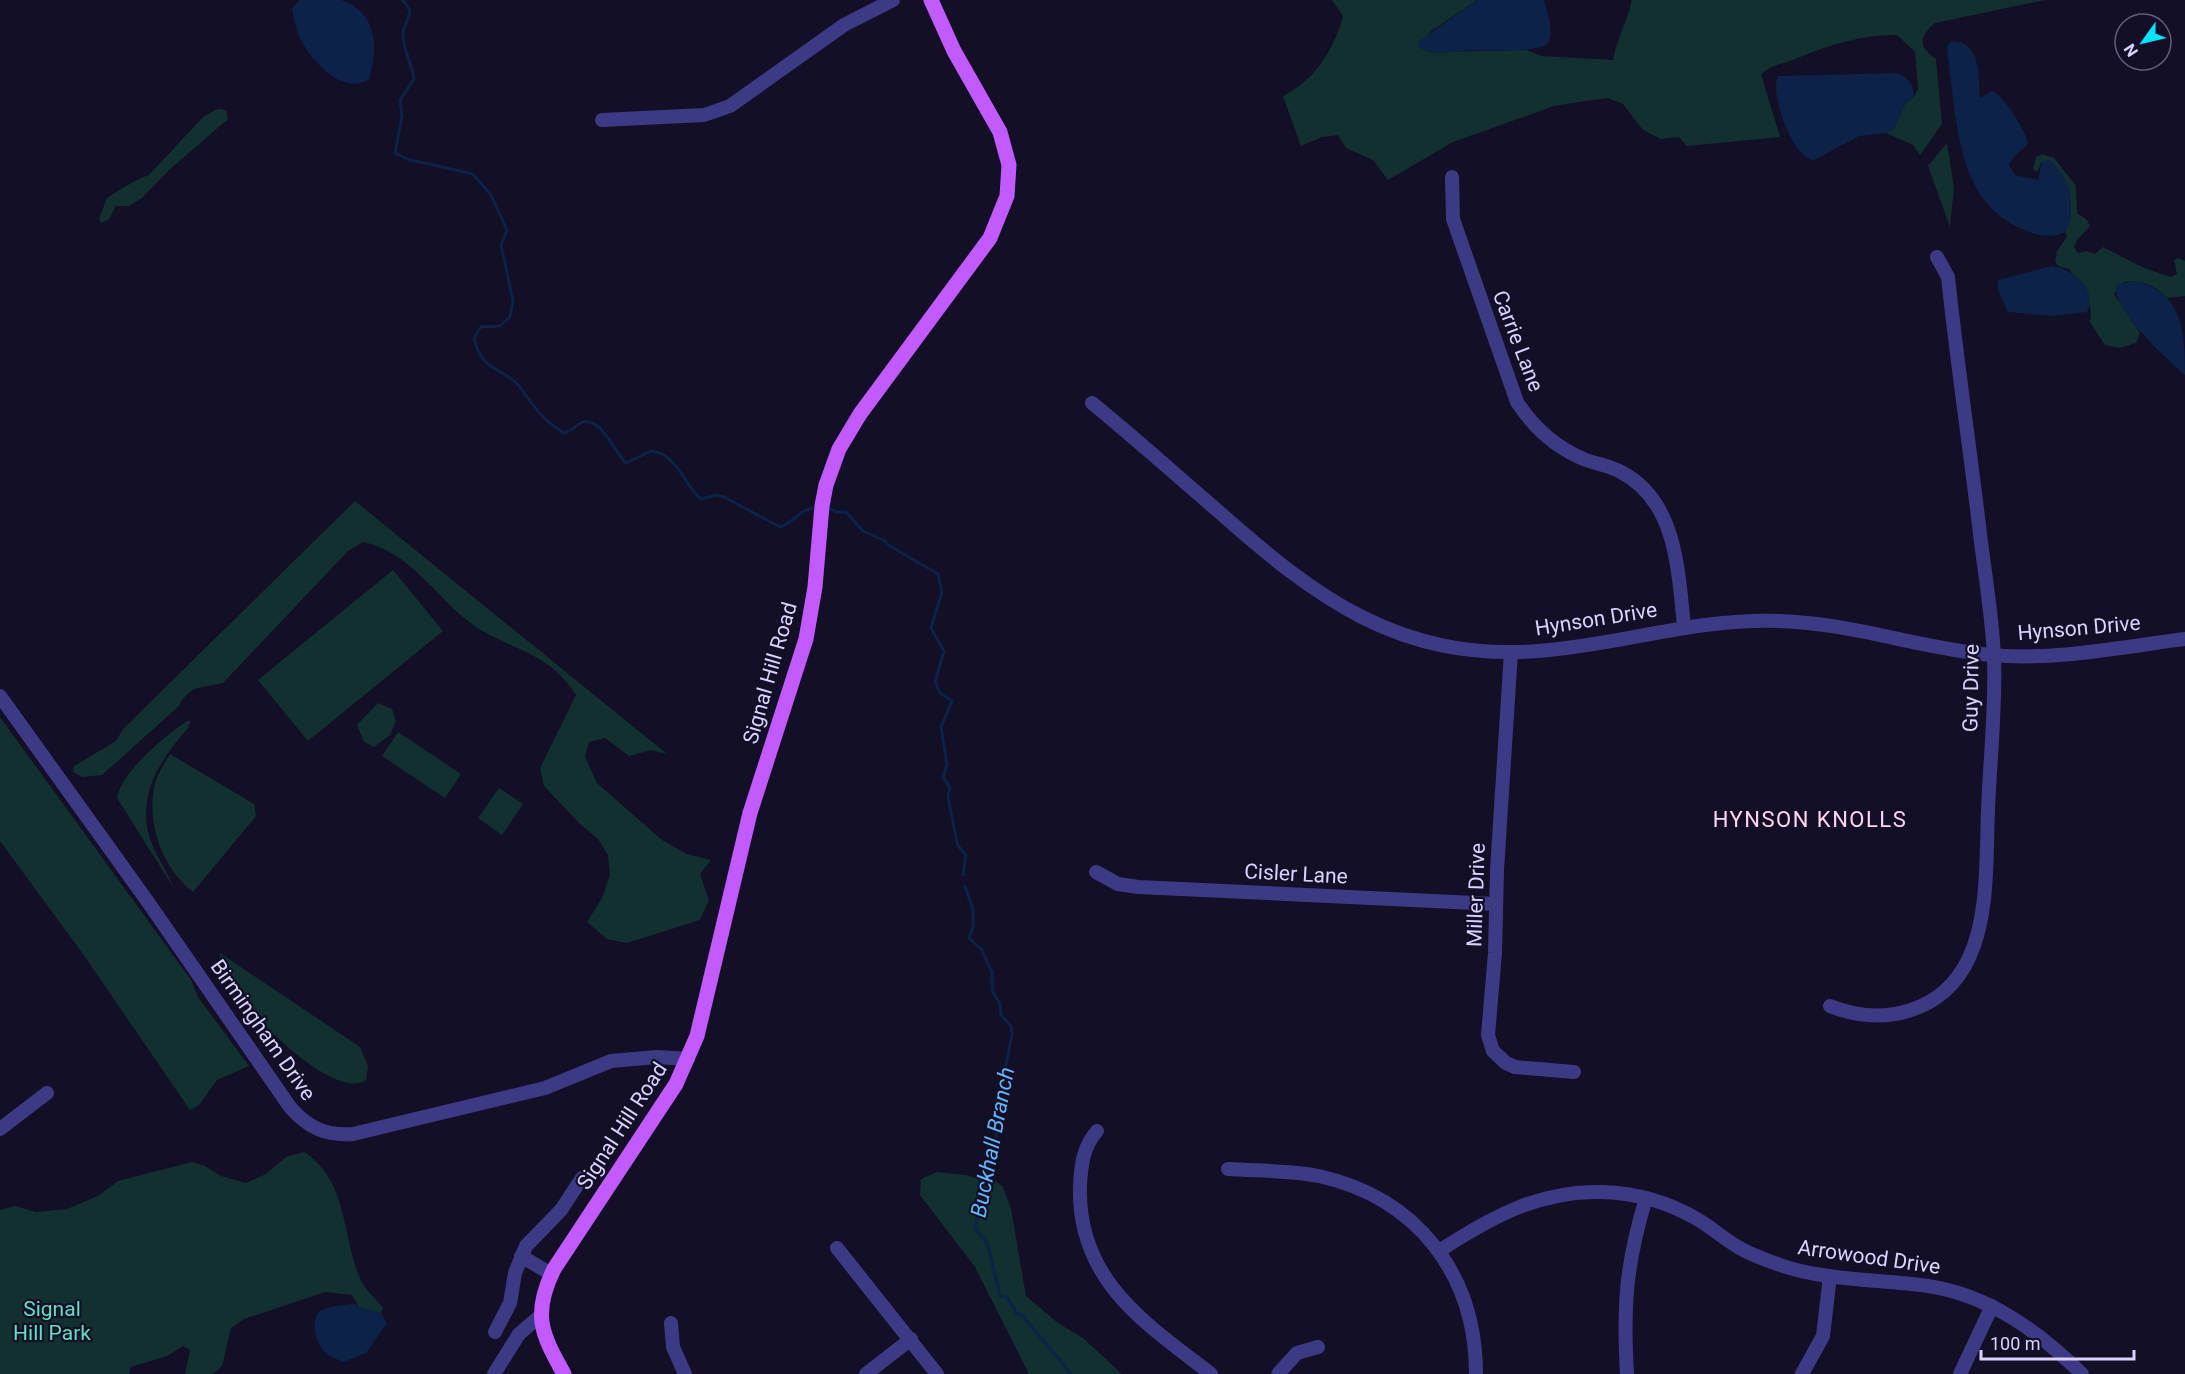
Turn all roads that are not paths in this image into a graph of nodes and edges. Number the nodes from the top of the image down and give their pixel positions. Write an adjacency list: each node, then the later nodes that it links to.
1 (893, 0): 3 (street)
2 (931, 0): 15 (main road, Signal Hill Road)
3 (602, 120)
4 (1452, 177): 7 (street, Carrie Lane)
5 (1937, 257): 10 (street, Guy Drive)
6 (1092, 403): 9 (street, Hynson Drive)
7 (1684, 626): 9 (street, Hynson Drive); 10 (street, Hynson Drive)
8 (2185, 639): 10 (street, Hynson Drive)
9 (1511, 652): 13 (street, Miller Drive)
10 (1994, 655): 14 (street, Guy Drive)
11 (0, 696): 15 (street, Birmingham Drive)
12 (1096, 872): 13 (street, Cisler Lane)
13 (1496, 904): 16 (street, Miller Drive)
14 (1830, 1006)
15 (688, 1059): 26 (main road, Signal Hill Road)
16 (1574, 1072)
17 (46, 1093): 18 (street)
18 (0, 1129)
19 (1097, 1131): 39 (street)
20 (1228, 1169): 24 (street)
21 (582, 1178): 25 (street)
22 (1647, 1198): 24 (street, Arrowood Drive); 27 (street, Arrowood Drive); 42 (street)
23 (837, 1248): 32 (street)
24 (1439, 1251): 41 (street)
25 (521, 1256): 26 (street); 31 (street)
26 (551, 1274): 29 (main road, Signal Hill Road)
27 (1830, 1276): 28 (street, Arrowood Drive); 43 (street)
28 (1992, 1306): 44 (street); 45 (street, Arrowood Drive)
29 (540, 1316): 34 (street); 35 (main road, Signal Hill Road)
30 (671, 1323): 36 (street)
31 (495, 1332)
32 (912, 1339): 37 (street); 38 (street)
33 (1318, 1347): 40 (street)
34 (494, 1374)
35 (564, 1374)
36 (685, 1374)
37 (866, 1374)
38 (937, 1374)
39 (1211, 1374)
40 (1278, 1374)
41 (1476, 1374)
42 (1627, 1374)
43 (1802, 1374)
44 (1960, 1374)
45 (2082, 1374)

